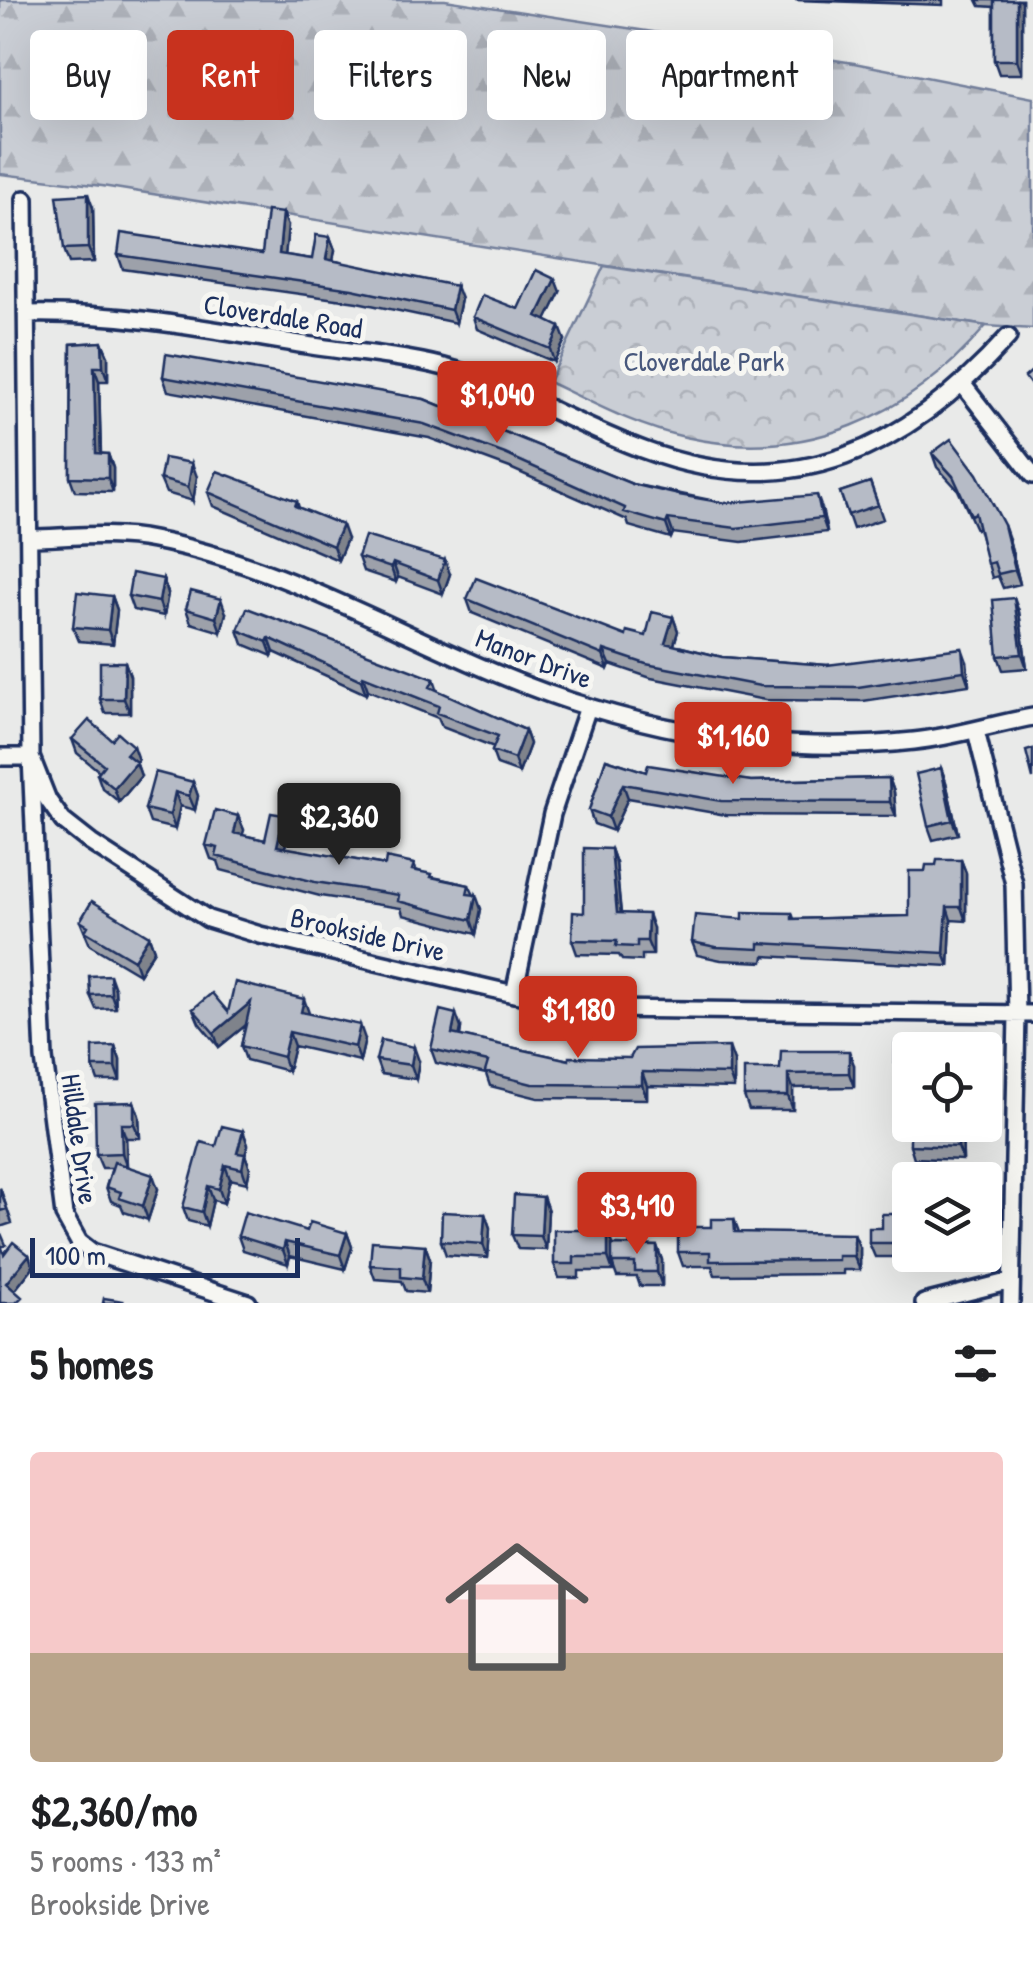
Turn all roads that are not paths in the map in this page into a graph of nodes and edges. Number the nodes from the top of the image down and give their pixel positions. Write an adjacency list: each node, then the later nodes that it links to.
1 (25, 199): 2 (street, Hilldale Drive)
2 (28, 314): 4 (street, Cloverdale Road); 6 (street, Hilldale Drive)
3 (1008, 337): 4 (street, Cloverdale Road)
4 (964, 386): 5 (street)
5 (1033, 476)
6 (32, 538): 7 (street, Manor Drive); 11 (street, Hilldale Drive)
7 (588, 707): 9 (street, Manor Drive); 12 (street)
8 (1033, 717): 9 (street, Manor Drive)
9 (976, 730): 13 (street)
10 (0, 757): 11 (street)
11 (31, 758): 12 (street, Brookside Drive); 15 (street, Hilldale Drive)
12 (514, 994): 13 (street, Brookside Drive)
13 (1025, 1014): 14 (street)
14 (1011, 1281): 16 (street); 17 (street)
15 (248, 1303)
16 (924, 1303)
17 (1011, 1303)

